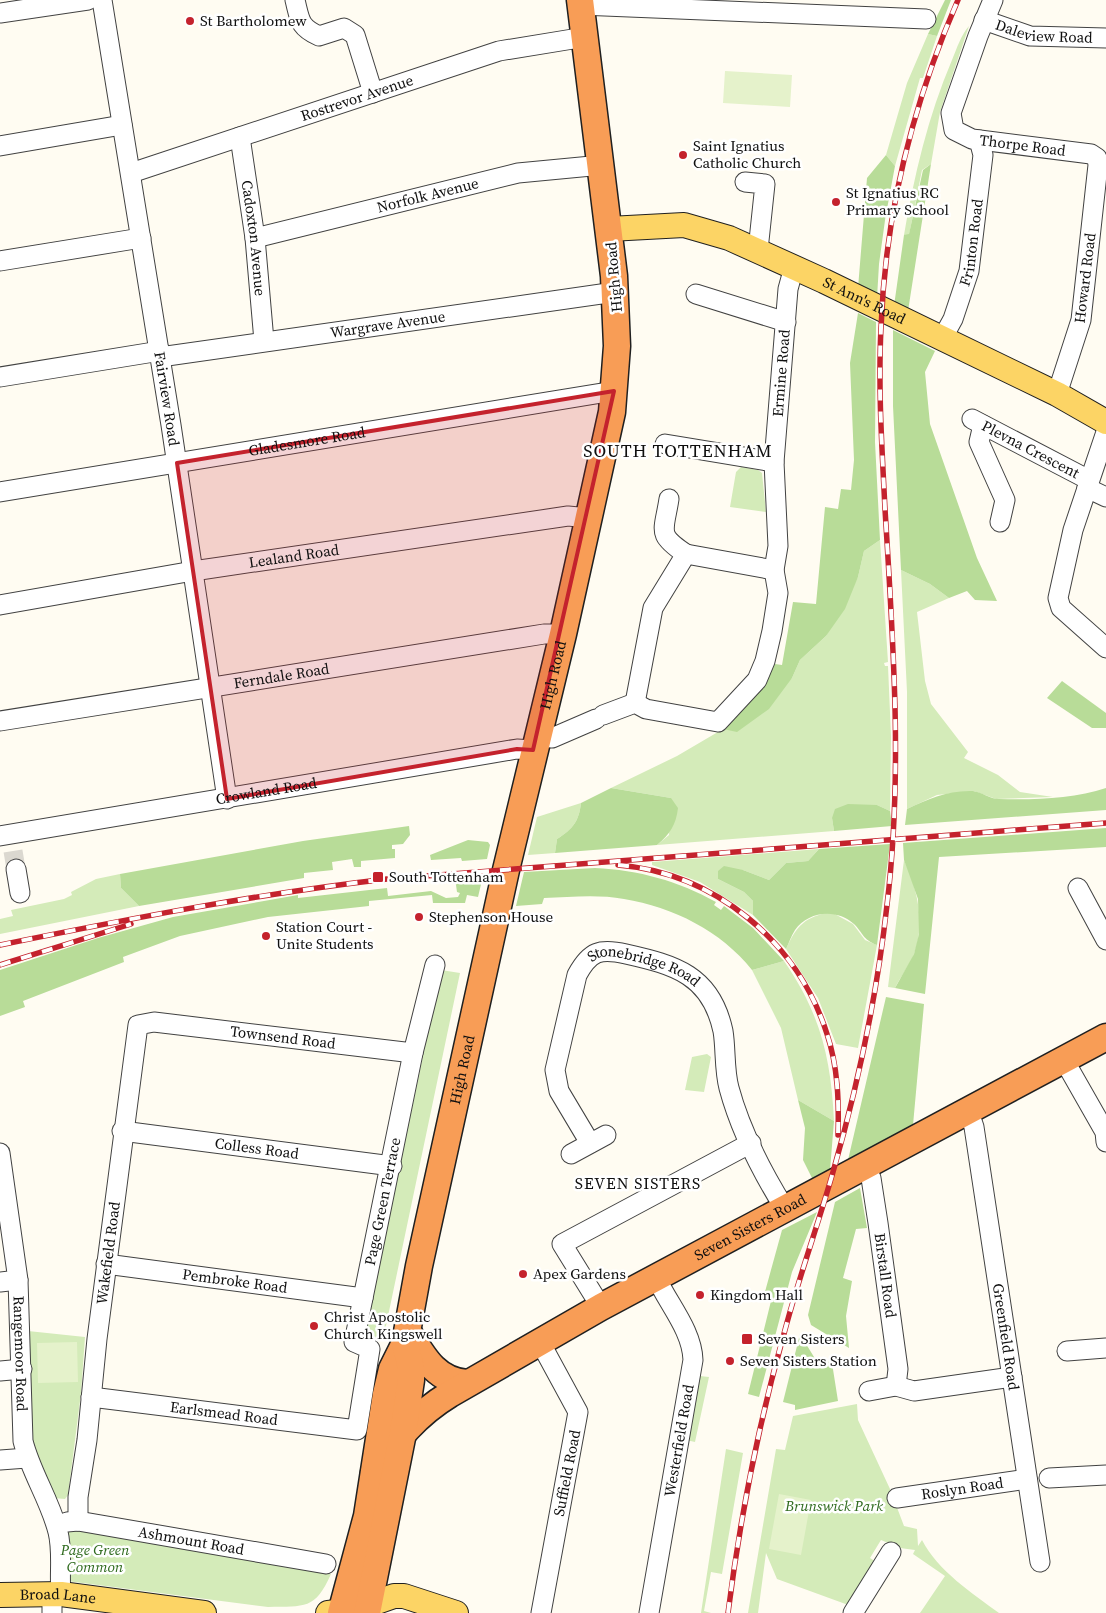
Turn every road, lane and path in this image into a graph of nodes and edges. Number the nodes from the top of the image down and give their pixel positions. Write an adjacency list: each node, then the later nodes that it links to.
1 (88, 0): 7 (street)
2 (102, 0): 13 (street, Fairview Road)
3 (295, 0): 12 (street)
4 (993, 0): 9 (street)
5 (580, 2): 6 (street); 10 (highway, High Road)
6 (892, 8): 8 (street)
7 (0, 13)
8 (926, 18)
9 (984, 20): 11 (street, Daleview Road); 15 (street, Thorpe Road)
10 (585, 37): 12 (street, Rostrevor Avenue); 18 (highway, High Road)
11 (1106, 38)
12 (373, 93): 14 (street, Rostrevor Avenue)
13 (122, 126): 16 (street); 19 (street, Fairview Road)
14 (240, 137): 19 (street, Rostrevor Avenue); 23 (street, Cadoxton Avenue)
15 (980, 140): 17 (street, Thorpe Road); 30 (street, Frinton Road)
16 (0, 146)
17 (1097, 158): 35 (street, Howard Road)
18 (602, 165): 21 (highway, High Road); 23 (street, Norfolk Avenue)
19 (131, 173): 22 (street, Fairview Road)
20 (745, 182): 24 (street)
21 (610, 229): 24 (main road, St Ann's Road); 27 (highway, High Road)
22 (141, 238): 25 (street); 32 (street, Fairview Road)
23 (255, 238): 31 (street, Cadoxton Avenue)
24 (758, 250): 26 (main road, St Ann's Road)
25 (0, 261)
26 (794, 267): 29 (street, Ermine Road); 30 (main road, St Ann's Road)
27 (615, 292): 31 (street, Wargrave Avenue); 34 (highway, High Road)
28 (696, 294): 29 (street)
29 (786, 322): 39 (street, Ermine Road)
30 (942, 339): 35 (main road, St Ann's Road)
31 (264, 341): 32 (street, Wargrave Avenue)
32 (160, 354): 33 (street, Wargrave Avenue); 40 (street, Fairview Road)
33 (0, 377)
34 (614, 391): 40 (street, Gladesmore Road); 45 (highway, High Road)
35 (1056, 394): 36 (main road, St Ann's Road)
36 (1106, 422)
37 (1106, 432): 41 (street, Plevna Crescent)
38 (665, 444): 39 (street)
39 (774, 462): 48 (street, Ermine Road)
40 (177, 463): 42 (street, Gladesmore Road); 49 (street, Fairview Road)
41 (1088, 484): 43 (street, Plevna Crescent); 46 (street, Plevna Crescent); 52 (street, Plevna Crescent)
42 (0, 492)
43 (1106, 497)
44 (669, 499): 47 (street)
45 (589, 518): 49 (street, Lealand Road); 51 (highway, High Road)
46 (1000, 522)
47 (686, 554): 48 (street); 54 (street)
48 (774, 570): 54 (street, Ermine Road)
49 (193, 571): 50 (street, Lealand Road); 53 (street, Fairview Road)
50 (0, 605)
51 (563, 634): 53 (street, Ferndale Road); 56 (highway, High Road)
52 (1106, 648)
53 (210, 686): 55 (street, Ferndale Road); 57 (street, Fairview Road)
54 (635, 704): 56 (street)
55 (0, 721)
56 (535, 743): 57 (street, Crowland Road); 82 (highway, High Road)
57 (227, 799): 58 (street, Crowland Road)
58 (10, 848): 60 (street)
59 (1078, 888): 61 (street)
60 (20, 893)
61 (1106, 940)
62 (435, 965): 65 (street, Page Green Terrace)
63 (154, 1022): 65 (street, Townsend Road); 68 (street, Wakefield Road)
64 (1106, 1037): 66 (highway, Seven Sisters Road)
65 (413, 1053): 73 (street, Page Green Terrace)
66 (1064, 1060): 67 (highway, Seven Sisters Road); 69 (street)
67 (969, 1112): 74 (highway, Seven Sisters Road); 88 (street, Greenfield Road)
68 (122, 1131): 73 (street, Colless Road); 77 (street, Wakefield Road)
69 (1106, 1142)
70 (751, 1143): 72 (street, Stonebridge Road); 76 (street, Stonebridge Road); 81 (street)
71 (0, 1153): 75 (street, Rangemoor Road)
72 (571, 1154)
73 (392, 1166): 80 (street, Page Green Terrace)
74 (865, 1167): 76 (highway, Seven Sisters Road); 90 (street, Birstall Road)
75 (3, 1193): 79 (street, Rangemoor Road)
76 (785, 1209): 78 (highway, Seven Sisters Road)
77 (106, 1264): 80 (street, Pembroke Road); 92 (street, Wakefield Road)
78 (656, 1276): 81 (highway, Seven Sisters Road); 114 (street, Westerfield Road)
79 (9, 1281): 86 (street, Rangemoor Road)
80 (363, 1298): 93 (street, Page Green Terrace)
81 (601, 1306): 83 (highway, Seven Sisters Road)
82 (406, 1336): 89 (highway); 94 (highway); 97 (highway)
83 (540, 1342): 89 (highway, Seven Sisters Road); 113 (street, Suffield Road)
84 (1106, 1348): 85 (street)
85 (1067, 1351)
86 (22, 1369): 87 (street); 95 (street, Rangemoor Road)
87 (0, 1371)
88 (1012, 1377): 90 (street); 100 (street, Greenfield Road)
89 (467, 1383): 94 (highway, Seven Sisters Road)
90 (896, 1386): 91 (street)
91 (869, 1392)
92 (91, 1397): 93 (street, Earlsmead Road); 101 (street, Wakefield Road)
93 (357, 1430)
94 (403, 1433): 97 (highway, Seven Sisters Road); 110 (highway)
95 (27, 1458): 96 (street); 103 (street, Rangemoor Road)
96 (0, 1460)
97 (374, 1472): 110 (highway)
98 (1106, 1475): 99 (street)
99 (1049, 1478)
100 (1027, 1479): 102 (street, Roslyn Road); 106 (street, Greenfield Road)
101 (78, 1497): 103 (street); 104 (street, Wakefield Road)
102 (897, 1498)
103 (54, 1519): 104 (street, Ashmount Road); 109 (street)
104 (78, 1521): 107 (street, Ashmount Road)
105 (884, 1557): 115 (street)
106 (1040, 1562)
107 (326, 1564)
108 (0, 1595): 109 (main road, Broad Lane)
109 (55, 1600): 111 (main road, Broad Lane)
110 (354, 1611): 112 (main road)
111 (204, 1613)
112 (456, 1613)
113 (541, 1613)
114 (649, 1613)
115 (852, 1613)

